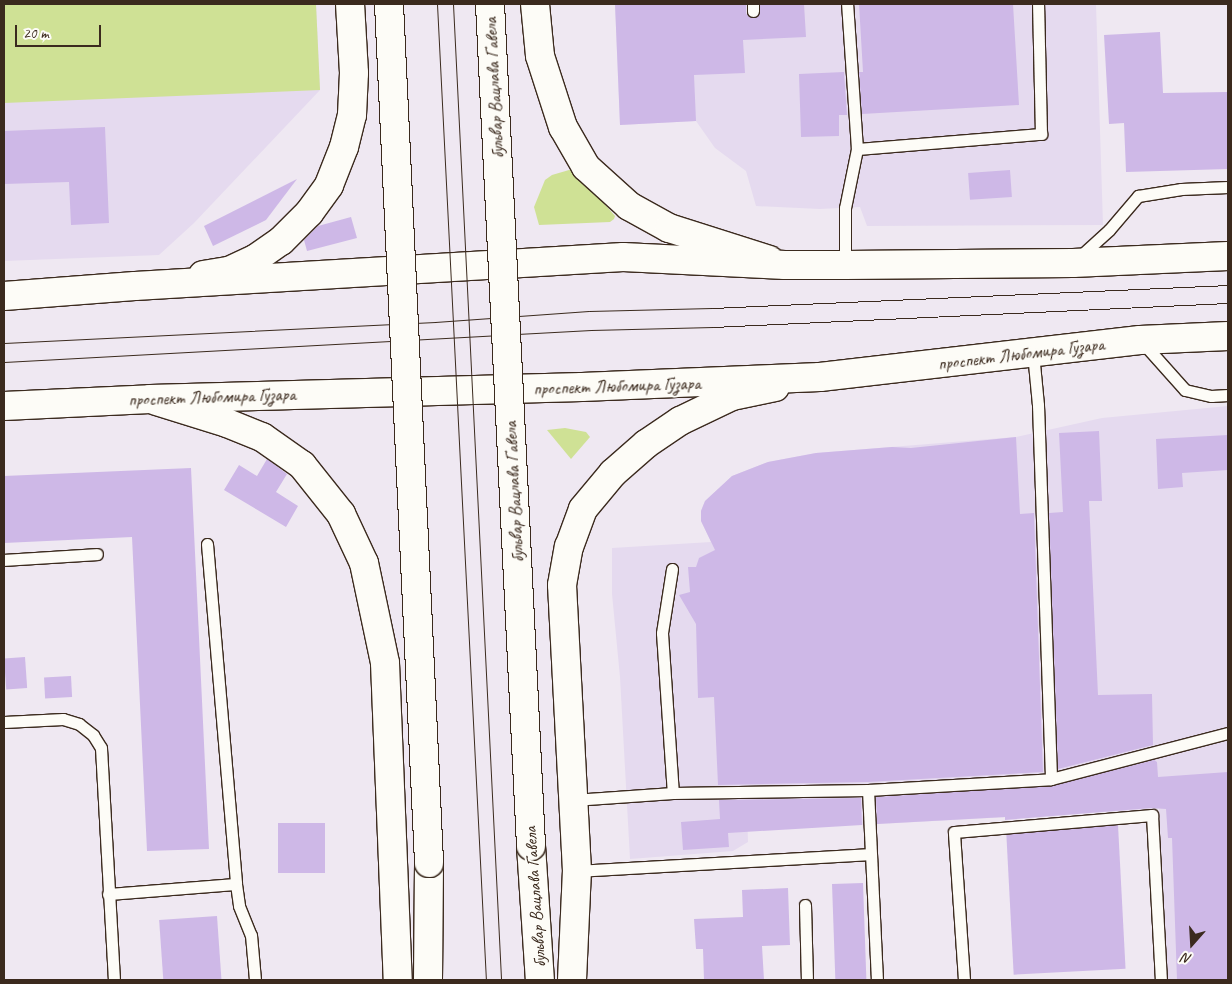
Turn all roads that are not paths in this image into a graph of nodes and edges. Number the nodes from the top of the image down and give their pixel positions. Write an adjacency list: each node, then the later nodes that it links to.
1 (350, 4): 13 (main road)
2 (389, 4): 40 (main road, bridge)
3 (490, 4): 41 (main road, бульвар Вацлава Гавела, bridge)
4 (535, 4): 11 (main road)
5 (847, 4): 7 (lane)
6 (1038, 4): 7 (lane)
7 (857, 149): 12 (lane)
8 (1228, 187): 10 (lane)
9 (1228, 256): 10 (main road)
10 (1073, 263): 12 (main road)
11 (785, 265): 12 (main road); 13 (main road)
12 (845, 266)
13 (135, 286): 14 (main road)
14 (4, 296)
15 (1228, 336): 16 (main road, проспект Любомира Гузара)
16 (1140, 340): 17 (main road, проспект Любомира Гузара); 19 (lane)
17 (1032, 353): 18 (main road, проспект Любомира Гузара); 28 (lane)
18 (820, 377): 20 (main road, проспект Любомира Гузара); 31 (main road)
19 (1228, 395)
20 (150, 399): 21 (main road, проспект Любомира Гузара); 39 (main road)
21 (4, 406)
22 (207, 544): 34 (lane)
23 (97, 554): 24 (lane)
24 (4, 560)
25 (672, 569): 30 (lane)
26 (4, 722): 35 (lane)
27 (1228, 733): 28 (lane)
28 (1050, 779): 29 (lane)
29 (868, 790): 30 (lane); 32 (lane)
30 (673, 793): 31 (lane)
31 (573, 800): 33 (main road)
32 (871, 854): 33 (lane); 44 (lane)
33 (577, 870): 42 (main road)
34 (236, 884): 35 (lane); 38 (lane)
35 (108, 894): 37 (lane)
36 (805, 905): 43 (lane)
37 (114, 980)
38 (255, 980)
39 (398, 980)
40 (428, 980)
41 (540, 980)
42 (572, 980)
43 (807, 980)
44 (877, 980)
45 (964, 980): 46 (lane)
46 (1160, 980)

